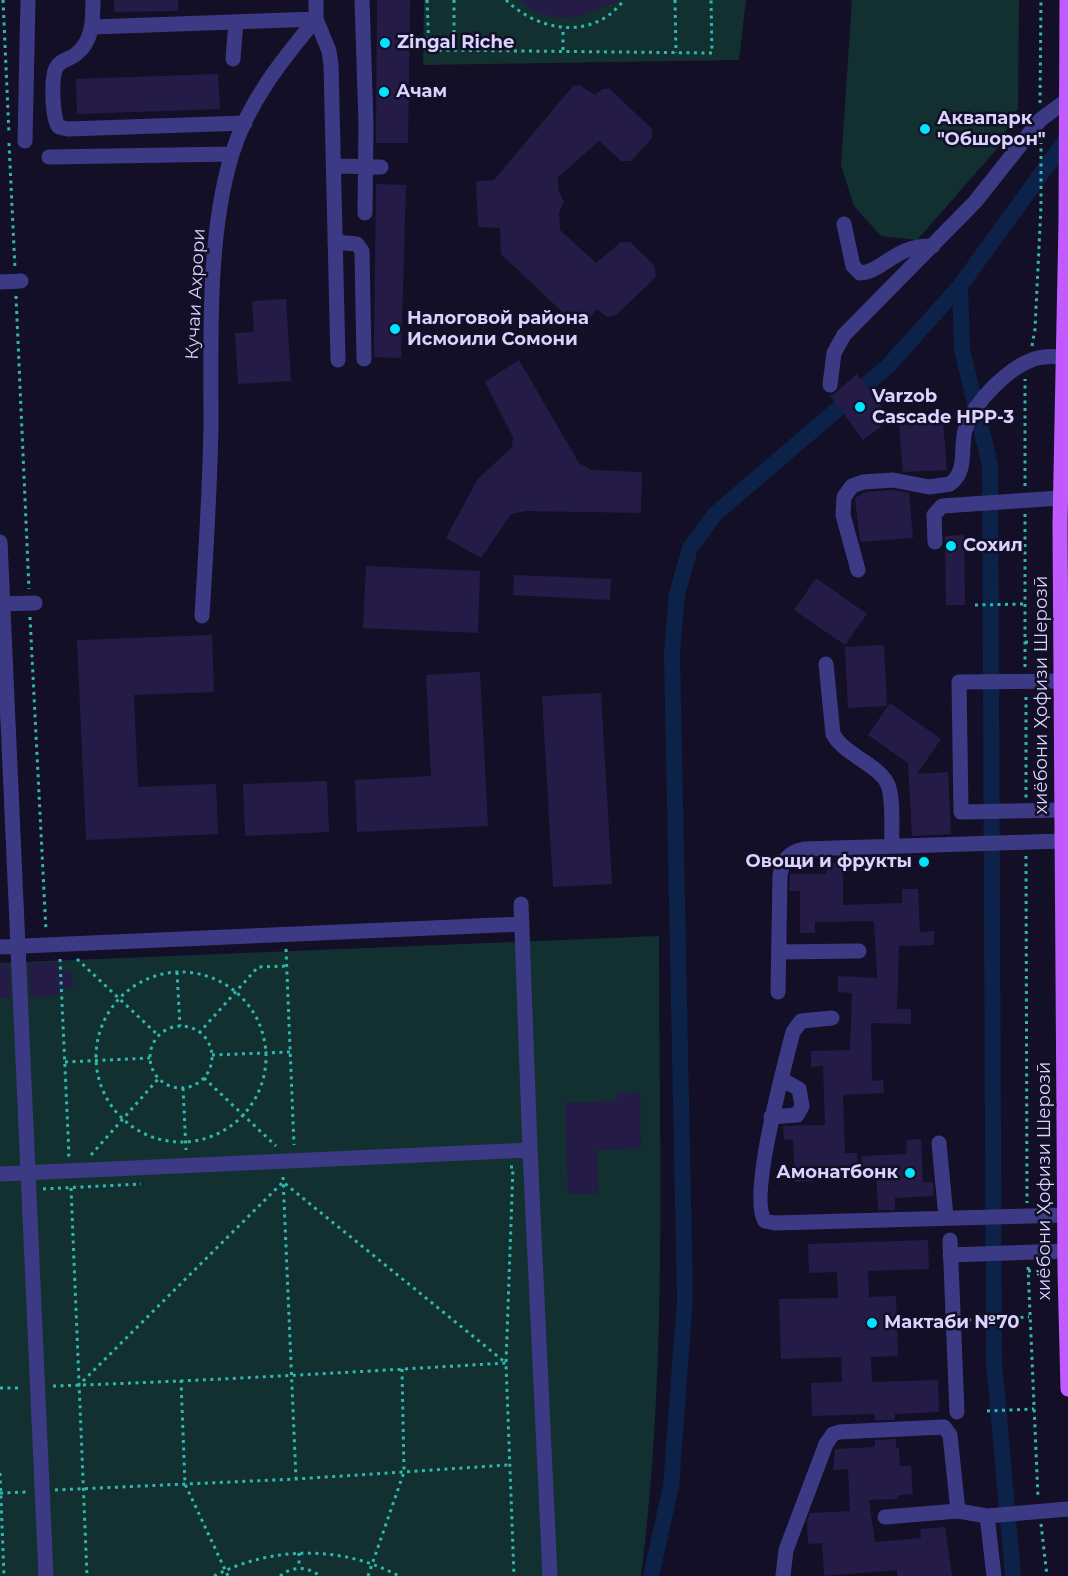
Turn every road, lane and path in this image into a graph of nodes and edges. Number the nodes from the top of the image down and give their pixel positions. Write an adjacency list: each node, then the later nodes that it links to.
1 (3, 0): 36 (path)
2 (28, 0): 25 (street)
3 (93, 0): 16 (street)
4 (316, 0): 14 (street)
5 (362, 0): 29 (street)
6 (427, 0): 18 (path)
7 (454, 0): 18 (path)
8 (506, 0): 17 (path)
9 (624, 0): 17 (path)
10 (675, 0): 20 (path)
11 (711, 0): 20 (path)
12 (1041, 0): 24 (path)
13 (1067, 0): 22 (main road, хиёбони Ҳофизи Шерозӣ)
14 (316, 19): 15 (street); 23 (street, Кучаи Ахрори); 28 (street)
15 (236, 22): 16 (street); 21 (street)
16 (93, 27): 23 (street)
17 (563, 28): 19 (path)
18 (454, 49): 19 (path)
19 (563, 51): 20 (path)
20 (676, 52)
21 (233, 59)
22 (1067, 100): 24 (street); 31 (main road, хиёбони Ҳофизи Шерозӣ)
23 (245, 123): 26 (street, Кучаи Ахрори)
24 (1040, 124): 35 (street); 39 (path)
25 (25, 141)
26 (232, 154): 27 (street); 52 (street, Кучаи Ахрори)
27 (49, 156)
28 (334, 166): 29 (street); 34 (street)
29 (365, 166): 30 (street); 32 (street)
30 (381, 167)
31 (1067, 174): 40 (main road, хиёбони Ҳофизи Шерозӣ)
32 (365, 213)
33 (844, 224): 35 (street)
34 (335, 242): 37 (street); 38 (street)
35 (933, 246): 41 (street)
36 (12, 282): 48 (path)
37 (364, 358)
38 (338, 360)
39 (1028, 362): 40 (street); 43 (path); 47 (street)
40 (1064, 368): 42 (main road, хиёбони Ҳофизи Шерозӣ)
41 (830, 385)
42 (1064, 467): 44 (main road, хиёбони Ҳофизи Шерозӣ)
43 (1025, 498): 44 (street); 46 (street); 51 (path)
44 (1060, 498): 57 (main road, хиёбони Ҳофизи Шерозӣ)
45 (0, 542): 49 (street)
46 (935, 542)
47 (858, 570)
48 (32, 603): 49 (street); 66 (path)
49 (1, 604): 68 (street)
50 (975, 604): 51 (path)
51 (1025, 604): 53 (path)
52 (202, 616)
53 (1025, 642): 54 (path); 56 (path)
54 (1046, 643)
55 (826, 664): 62 (street)
56 (1025, 681): 57 (street); 59 (path); 59 (street)
57 (1063, 681): 58 (main road, хиёбони Ҳофизи Шерозӣ)
58 (1063, 810): 59 (street); 60 (main road, хиёбони Ҳофизи Шерозӣ)
59 (1026, 811)
60 (1063, 841): 61 (street); 115 (main road, хиёбони Ҳофизи Шерозӣ)
61 (1026, 842): 62 (street); 116 (path)
62 (892, 846): 72 (street)
63 (521, 904): 64 (street)
64 (522, 924): 65 (street); 102 (street)
65 (286, 942): 66 (street); 69 (path); 70 (path); 75 (path)
66 (47, 945): 68 (street)
67 (0, 947): 68 (street)
68 (18, 947): 106 (street)
69 (298, 948)
70 (274, 949)
71 (859, 951): 72 (street)
72 (779, 952): 78 (street)
73 (88, 958): 79 (path)
74 (60, 959): 89 (path)
75 (287, 966): 77 (path); 84 (path)
76 (177, 972): 77 (path); 79 (path); 81 (path)
77 (236, 992): 82 (path); 85 (path)
78 (778, 992)
79 (120, 999): 83 (path); 88 (path)
80 (832, 1018): 92 (street)
81 (180, 1026): 82 (path); 83 (path)
82 (199, 1033): 86 (path)
83 (159, 1036): 87 (path)
84 (290, 1052): 85 (path); 99 (path)
85 (266, 1053): 86 (path); 94 (path)
86 (212, 1055): 91 (path)
87 (150, 1058): 88 (path); 90 (path)
88 (97, 1061): 89 (path); 96 (path)
89 (65, 1062): 104 (path)
90 (159, 1078): 93 (path); 96 (path)
91 (204, 1078): 93 (path); 94 (path)
92 (781, 1079): 95 (street); 95 (street)
93 (183, 1088): 97 (path)
94 (243, 1114): 97 (path); 100 (path)
95 (771, 1117): 117 (street)
96 (123, 1118): 97 (path); 103 (path)
97 (185, 1141): 101 (path)
98 (939, 1143): 117 (street)
99 (294, 1145)
100 (276, 1146)
101 (186, 1150)
102 (530, 1150): 106 (street); 162 (street)
103 (91, 1155)
104 (58, 1156)
105 (502, 1168): 124 (path)
106 (27, 1173): 107 (street); 114 (street)
107 (0, 1174)
108 (295, 1176): 110 (path)
109 (271, 1177): 110 (path)
110 (283, 1177): 111 (path)
111 (283, 1182): 124 (path); 126 (path); 128 (path)
112 (141, 1184): 113 (path)
113 (71, 1188): 114 (path); 128 (path)
114 (28, 1189): 129 (street)
115 (1065, 1215): 116 (street); 118 (main road, хиёбони Ҳофизи Шерозӣ)
116 (1027, 1216): 117 (street)
117 (946, 1217)
118 (1065, 1251): 119 (street); 131 (main road, хиёбони Ҳофизи Шерозӣ)
119 (1027, 1252): 121 (path); 123 (street)
120 (1048, 1270): 121 (path)
121 (1028, 1271): 122 (path)
122 (1029, 1317): 123 (path); 132 (path)
123 (954, 1321): 134 (street)
124 (506, 1363): 125 (path); 135 (path)
125 (402, 1369): 126 (path); 136 (path)
126 (292, 1375): 127 (path); 138 (path)
127 (181, 1380): 128 (path); 139 (path)
128 (78, 1386): 129 (path); 140 (path)
129 (37, 1387): 130 (path); 141 (street)
130 (0, 1388)
131 (1068, 1389)
132 (1034, 1409): 133 (path); 145 (path)
133 (987, 1411)
134 (957, 1412)
135 (509, 1465): 136 (path); 161 (path)
136 (404, 1472): 138 (path); 149 (path)
137 (0, 1473): 142 (path)
138 (296, 1479): 139 (path)
139 (185, 1484): 140 (path); 151 (path)
140 (83, 1489): 141 (path); 154 (path)
141 (42, 1491): 142 (path); 153 (street)
142 (0, 1493): 152 (path)
143 (1068, 1509): 145 (street)
144 (958, 1511): 146 (street); 147 (street); 163 (street)
145 (1035, 1511): 146 (street); 165 (path)
146 (991, 1515): 164 (street)
147 (885, 1517)
148 (299, 1553): 149 (path); 150 (path); 151 (path)
149 (372, 1564): 159 (path); 160 (path)
150 (299, 1568): 157 (path); 158 (path)
151 (225, 1570): 155 (path); 156 (path)
152 (4, 1576)
153 (46, 1576)
154 (87, 1576)
155 (214, 1576)
156 (228, 1576)
157 (280, 1576)
158 (320, 1576)
159 (368, 1576)
160 (399, 1576)
161 (514, 1576)
162 (550, 1576)
163 (783, 1576)
164 (994, 1576)
165 (1047, 1576)

